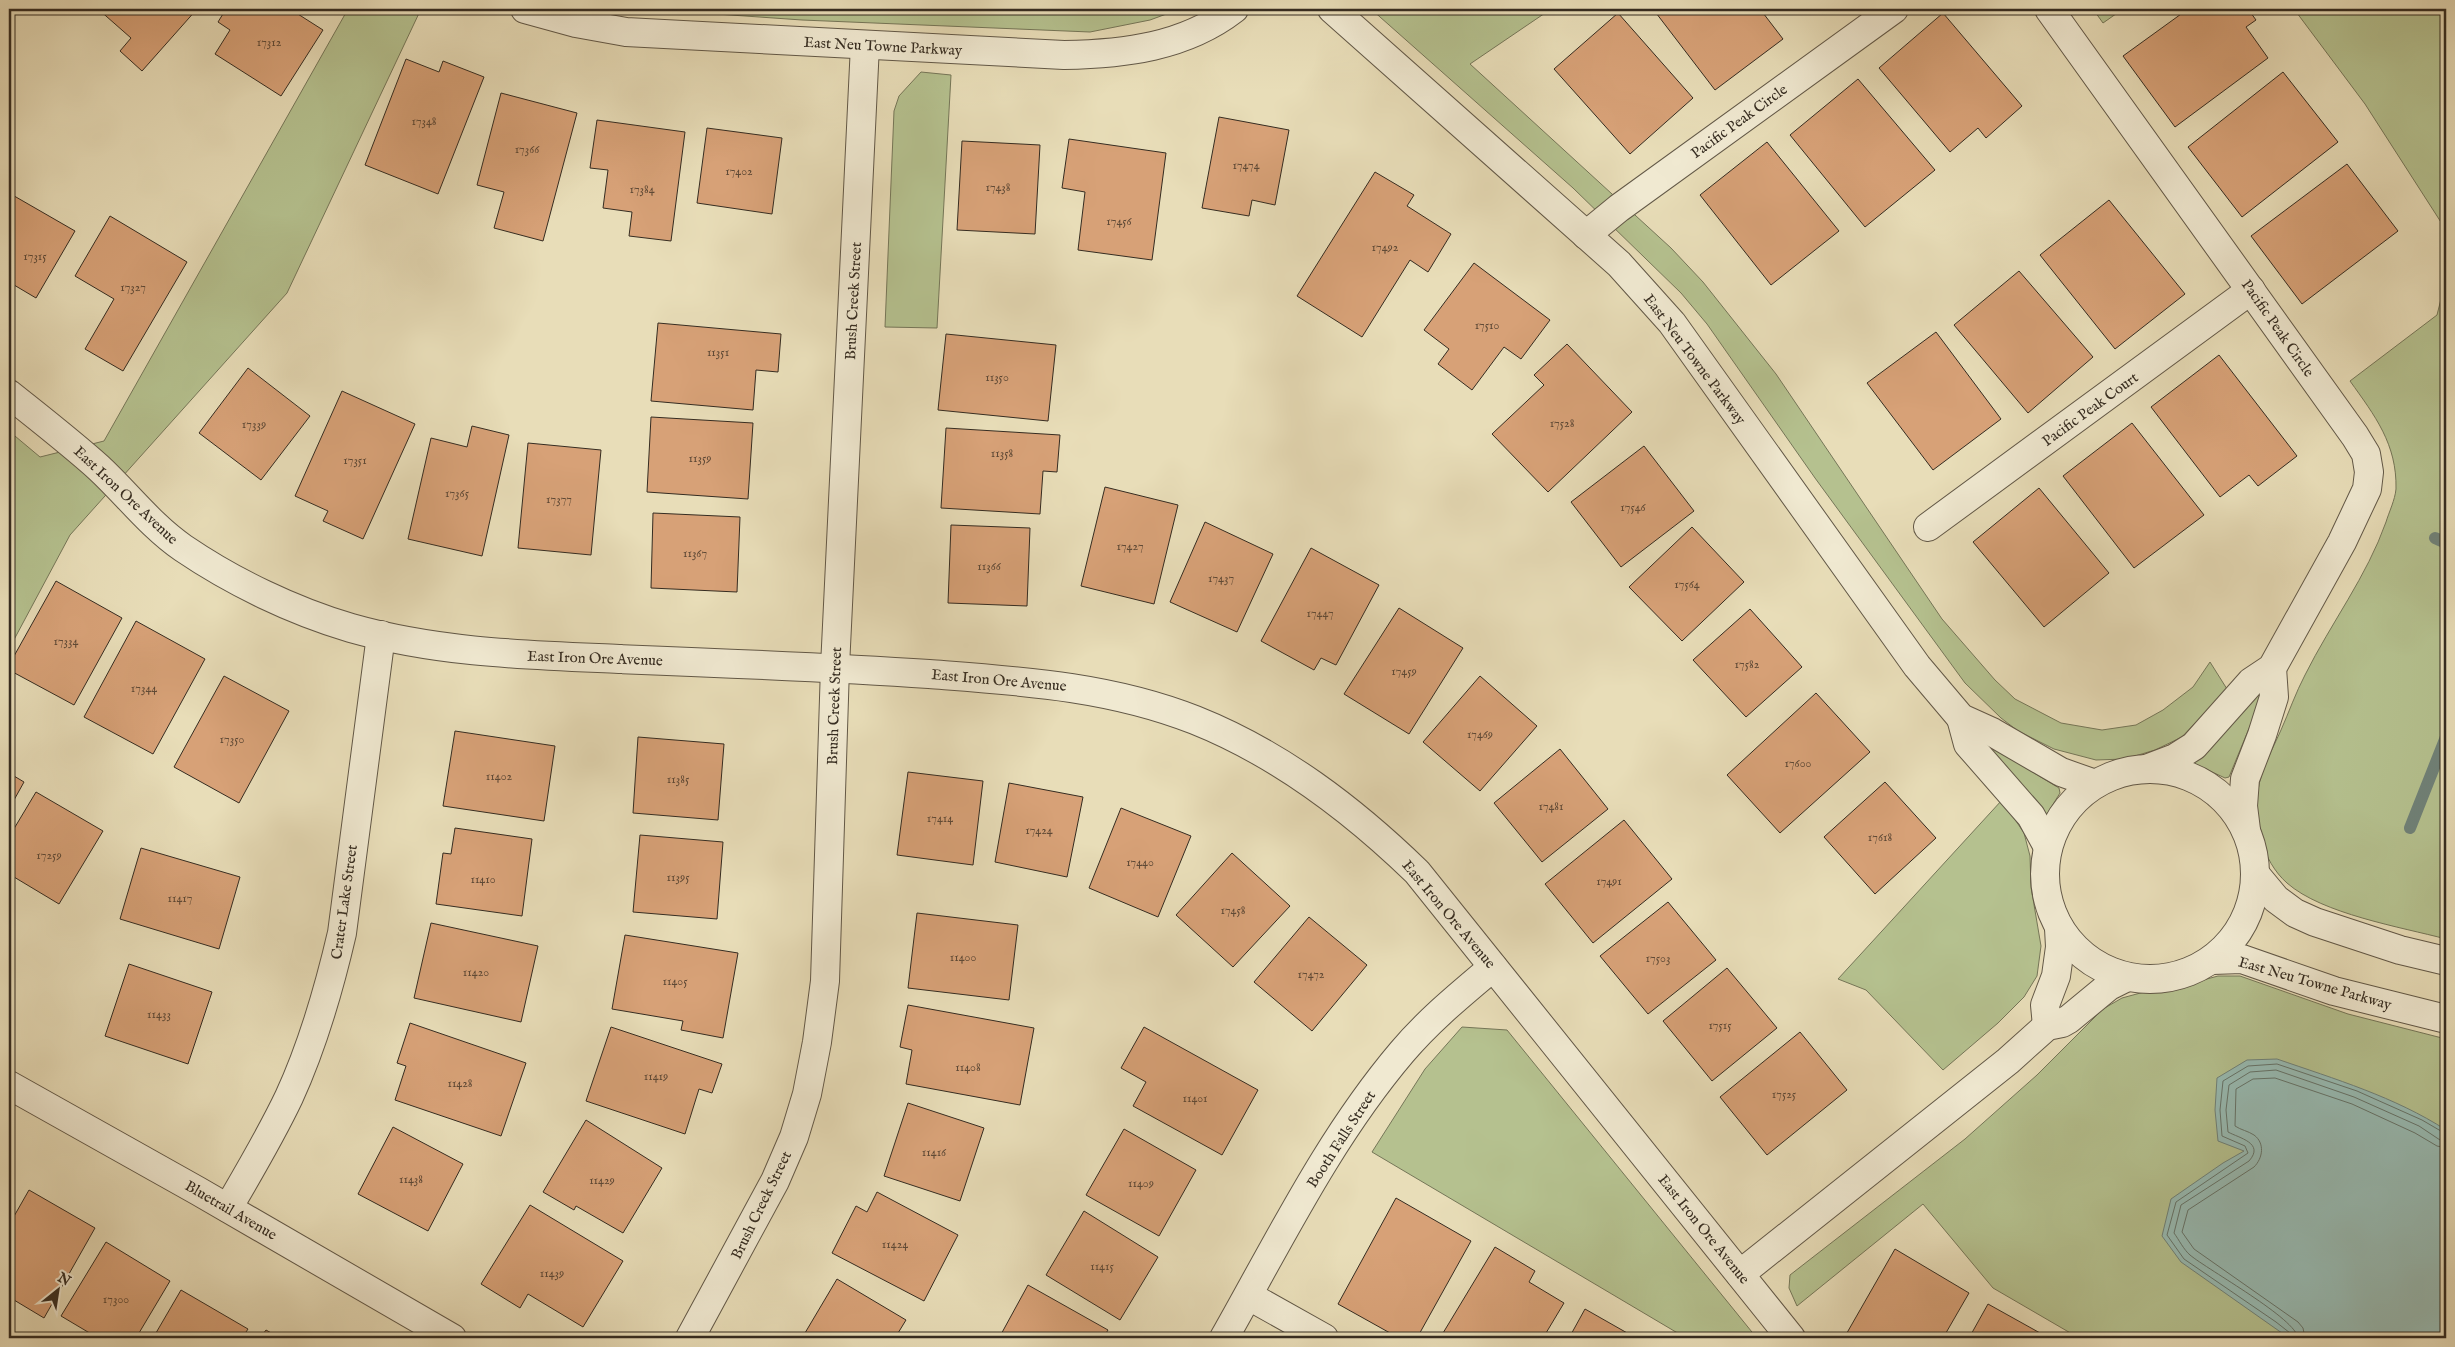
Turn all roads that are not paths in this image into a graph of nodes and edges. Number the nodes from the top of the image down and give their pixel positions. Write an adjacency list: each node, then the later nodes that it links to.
1 (525, 9): 6 (street, East Neu Towne Parkway)
2 (1234, 9): 6 (street, East Neu Towne Parkway)
3 (1332, 9): 7 (street, East Neu Towne Parkway)
4 (1894, 9): 7 (street, Pacific Peak Circle)
5 (2049, 9): 8 (street, Pacific Peak Circle)
6 (865, 45): 12 (street, Brush Creek Street)
7 (1586, 235): 14 (street, East Neu Towne Parkway)
8 (2251, 290): 10 (street, Pacific Peak Court); 13 (street, Pacific Peak Circle)
9 (9, 394): 11 (street, East Iron Ore Avenue)
10 (1928, 527)
11 (381, 635): 12 (street, East Iron Ore Avenue); 28 (street, Crater Lake Street)
12 (835, 667): 23 (street, East Iron Ore Avenue); 32 (street, Brush Creek Street)
13 (2272, 668): 15 (street, Pacific Peak Circle); 17 (street)
14 (1961, 718): 16 (street, East Neu Towne Parkway); 18 (street, East Neu Towne Parkway)
15 (2146, 769): 16 (street); 17 (street)
16 (2095, 784): 18 (street)
17 (2246, 831): 19 (street)
18 (2048, 847): 20 (street)
19 (2256, 875): 21 (street); 22 (street)
20 (2059, 928): 24 (street); 26 (street)
21 (2212, 960): 24 (street); 25 (street, East Neu Towne Parkway)
22 (2446, 961)
23 (1493, 968): 29 (street, East Iron Ore Avenue); 30 (street, Booth Falls Street)
24 (2127, 977): 26 (street)
25 (2446, 1019)
26 (2047, 1026): 29 (street)
27 (9, 1085): 28 (street, Bluetrail Avenue)
28 (228, 1208): 31 (street, Bluetrail Avenue)
29 (1740, 1274): 35 (street, East Iron Ore Avenue)
30 (1249, 1296): 33 (street, Booth Falls Street); 34 (street)
31 (452, 1338)
32 (690, 1338)
33 (1224, 1338)
34 (1324, 1338)
35 (1792, 1338)

